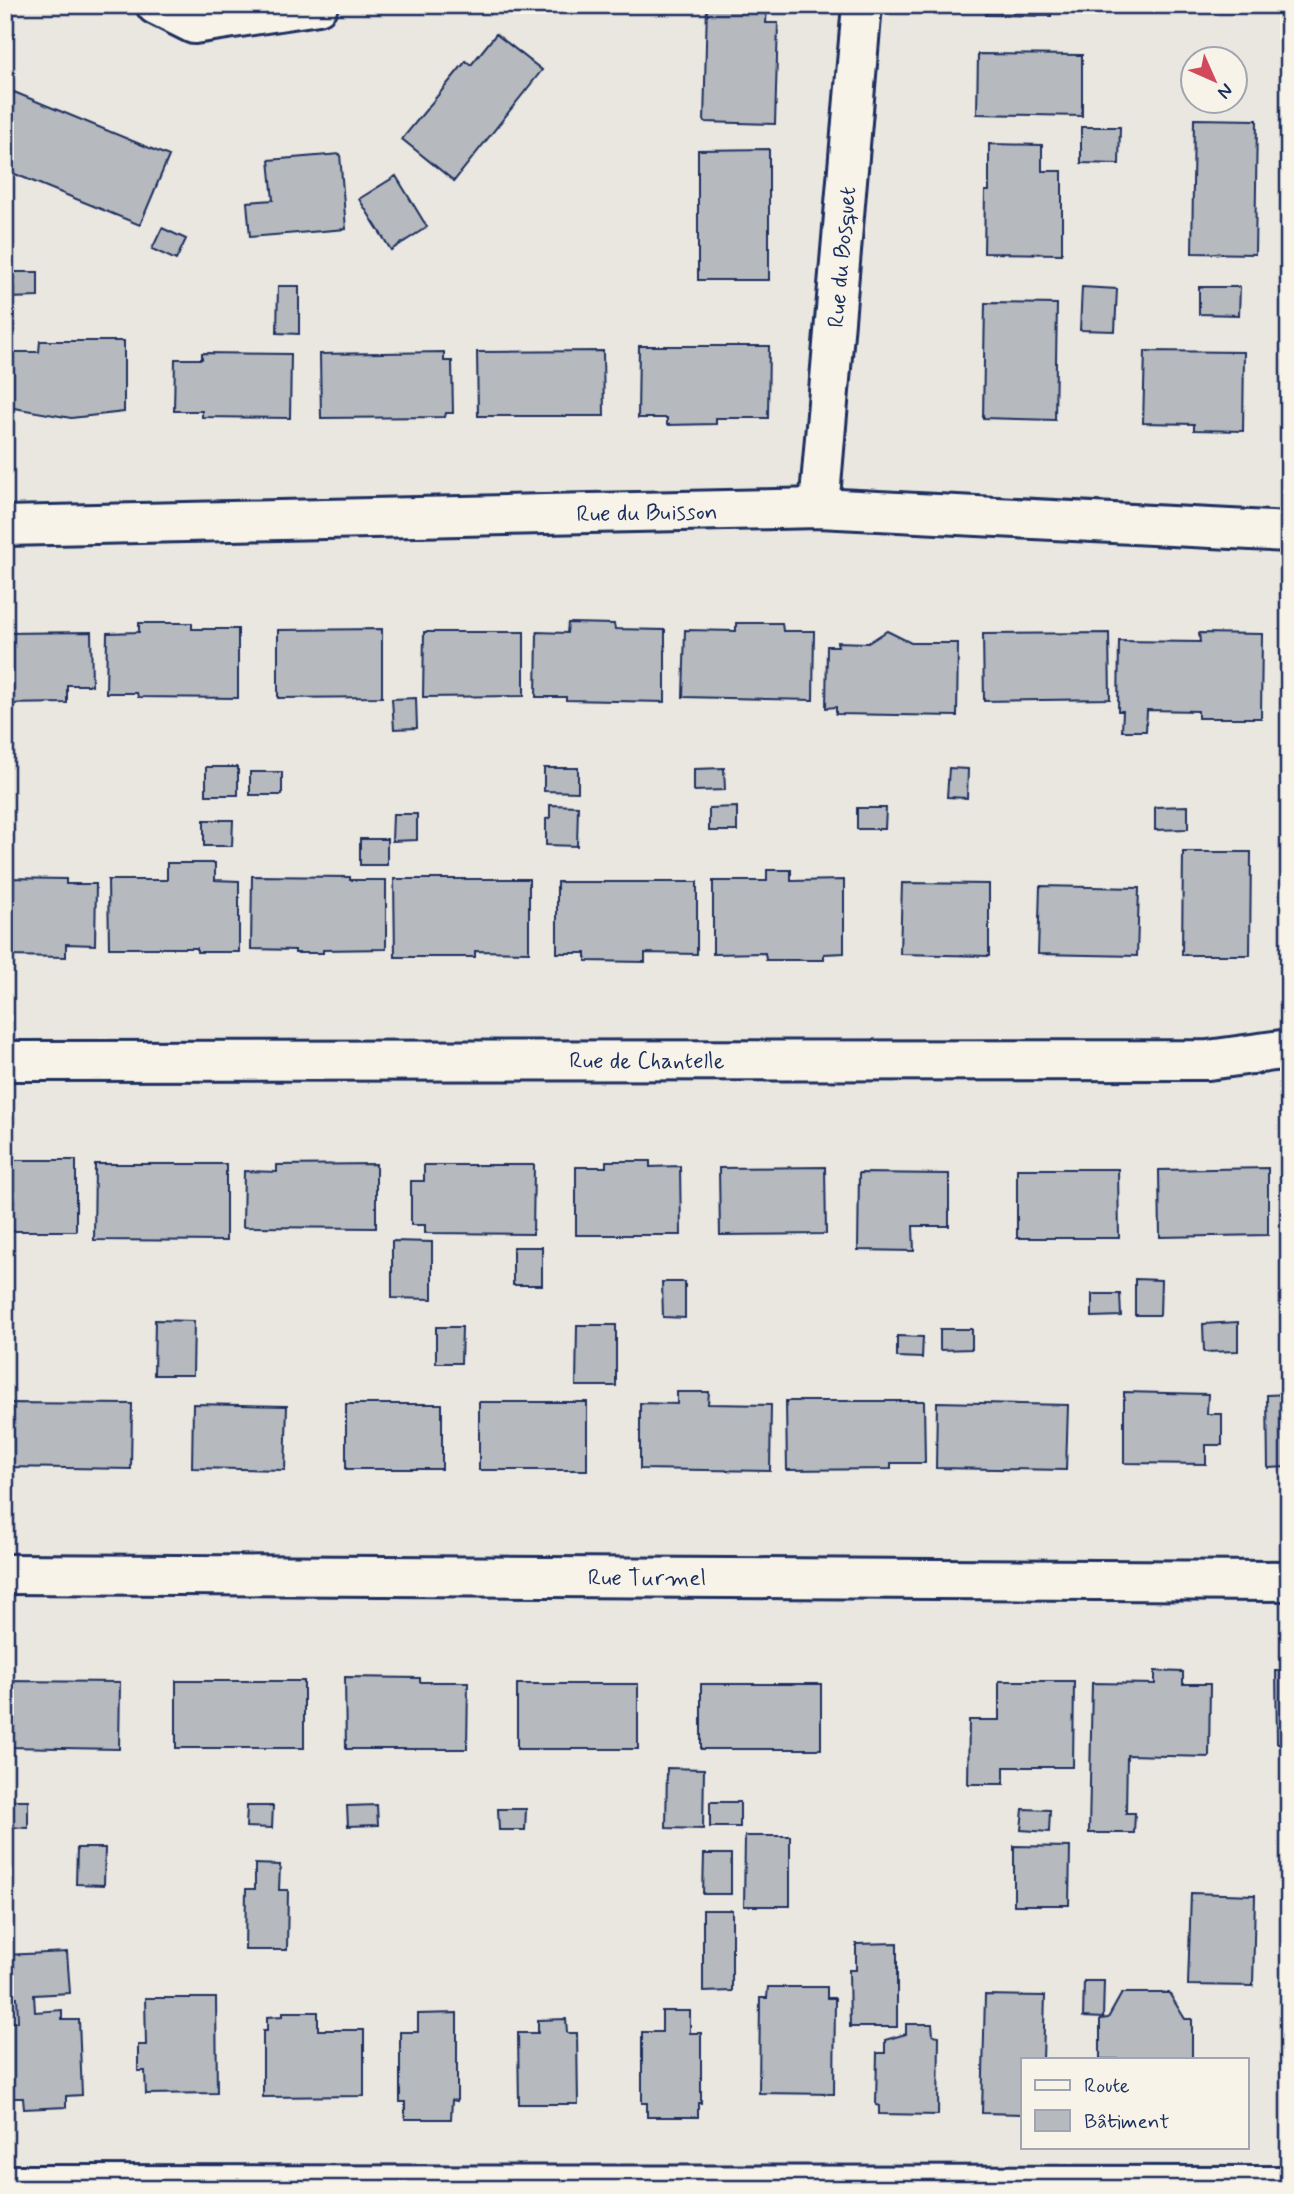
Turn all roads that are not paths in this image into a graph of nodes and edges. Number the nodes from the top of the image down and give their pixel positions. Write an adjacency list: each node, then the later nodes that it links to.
1 (156, 5): 2 (street)
2 (318, 5)
3 (862, 5): 4 (street, Rue du Bosquet)
4 (820, 508): 5 (street, Rue du Buisson); 6 (street, Rue du Buisson)
5 (5, 526)
6 (1289, 532)
7 (1289, 1049): 8 (street, Rue de Chantelle)
8 (5, 1061)
9 (5, 1574): 10 (street, Rue Turmel)
10 (1289, 1580)
11 (5, 2185): 12 (street)
12 (1289, 2186)

